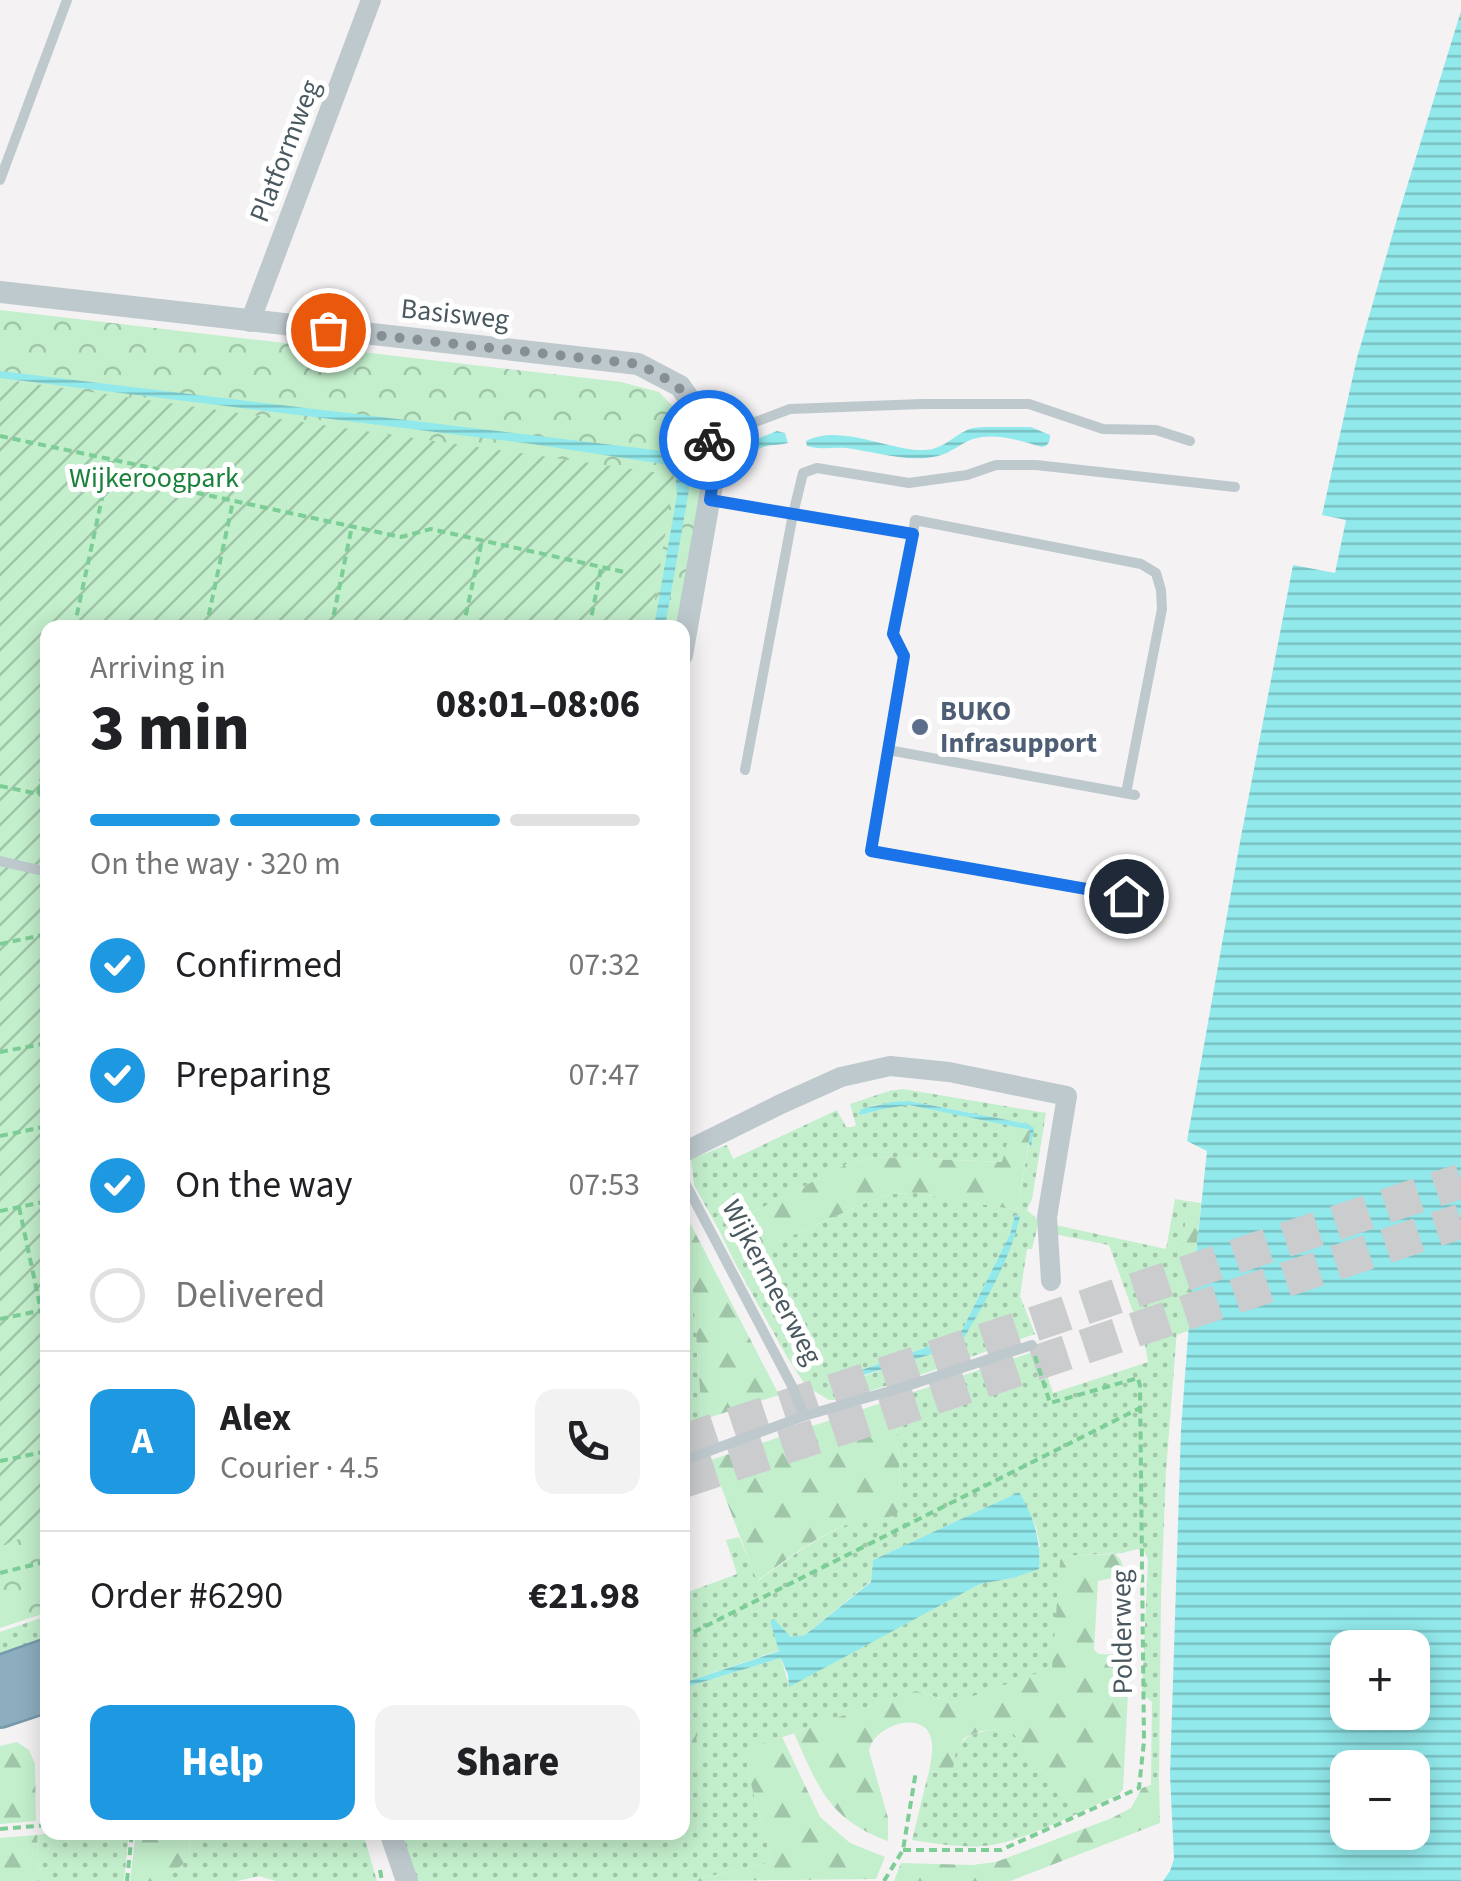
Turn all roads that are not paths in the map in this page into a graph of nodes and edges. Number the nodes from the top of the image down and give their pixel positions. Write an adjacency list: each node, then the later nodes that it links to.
1 (67, 0): 3 (lane)
2 (371, 0): 5 (street, Platformweg)
3 (0, 180)
4 (0, 292): 5 (street, Basisweg)
5 (250, 322): 6 (street, Basisweg)
6 (706, 429): 7 (lane); 9 (street)
7 (1190, 441)
8 (1235, 487): 10 (lane)
9 (710, 500): 10 (lane); 12 (street)
10 (794, 514): 11 (lane); 14 (lane)
11 (913, 534): 13 (lane); 13 (lane)
12 (688, 620)
13 (888, 750): 17 (lane)
14 (745, 770)
15 (0, 862): 16 (lane)
16 (40, 870)
17 (1126, 896)
18 (690, 1149): 20 (street)
19 (690, 1192): 22 (lane, Wijkermeerweg)
20 (1050, 1281)
21 (1032, 1345): 22 (lane)
22 (804, 1416): 23 (lane)
23 (692, 1457)
24 (40, 1660): 25 (highway)
25 (0, 1674)
26 (40, 1696): 27 (highway)
27 (0, 1708)
28 (393, 1840): 29 (street)
29 (406, 1878)

